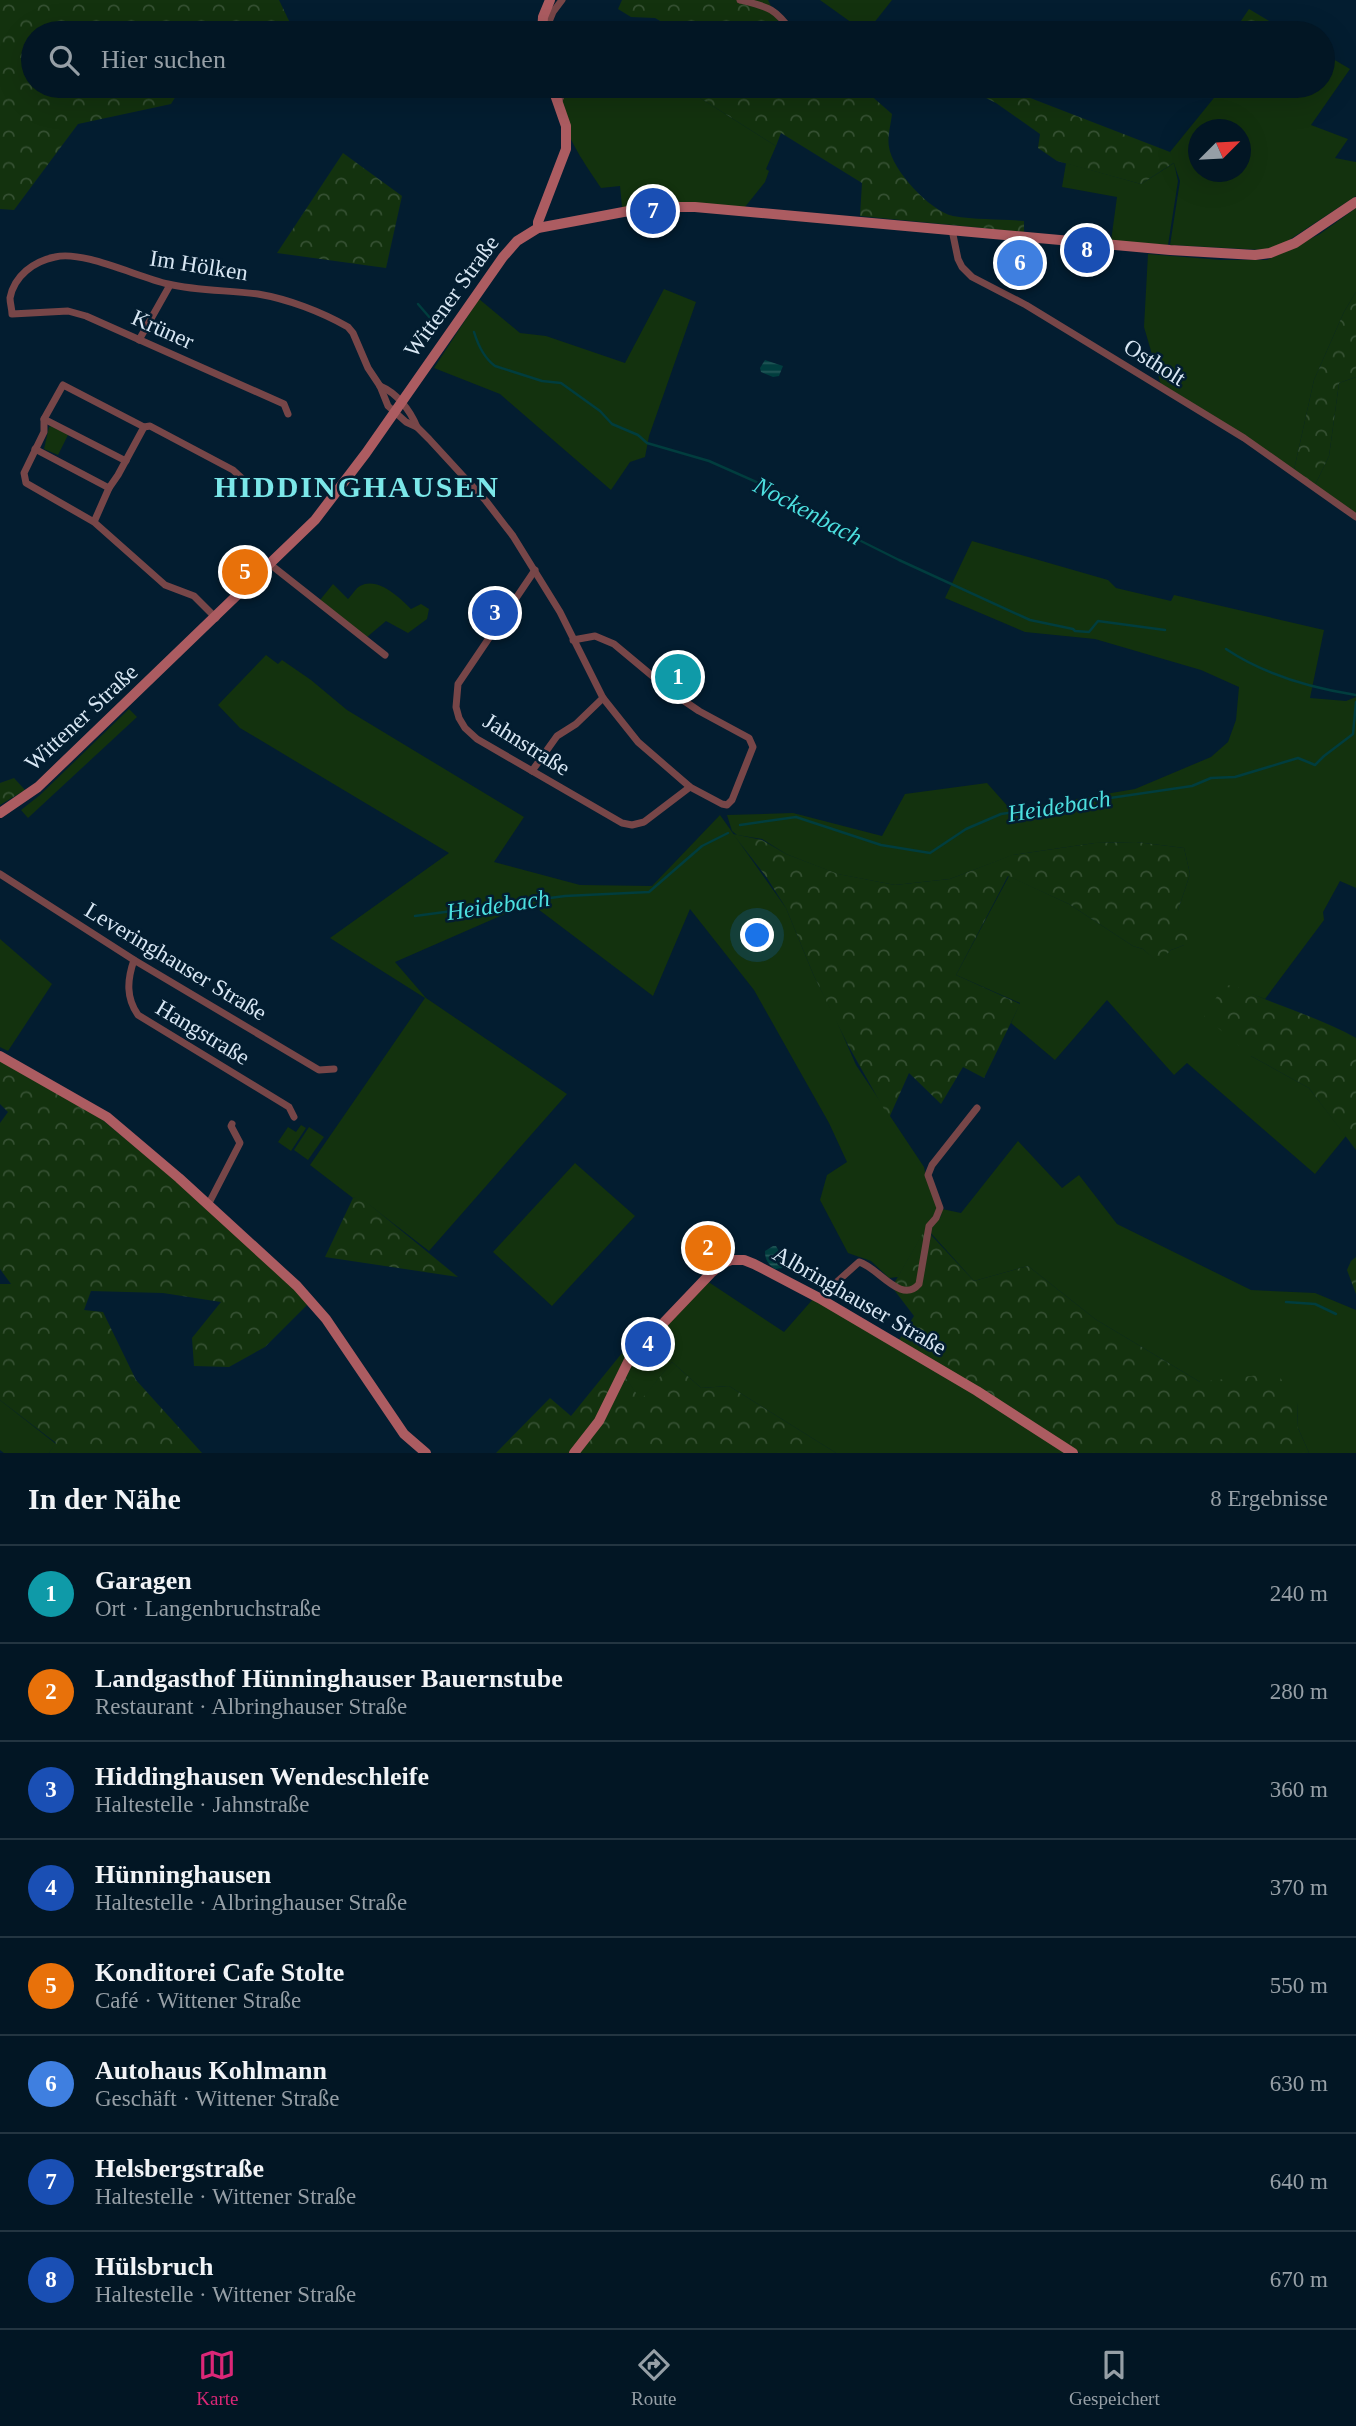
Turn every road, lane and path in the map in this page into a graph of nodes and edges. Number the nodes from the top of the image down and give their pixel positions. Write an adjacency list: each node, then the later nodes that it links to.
1 (550, 0): 4 (main road)
2 (562, 0): 5 (street)
3 (740, 0): 6 (street)
4 (543, 21)
5 (549, 21)
6 (784, 21)
7 (556, 98): 9 (main road)
8 (561, 98): 9 (street)
9 (559, 105): 11 (main road)
10 (1356, 202): 12 (main road, Wittener Straße)
11 (538, 228): 12 (main road, Wittener Straße); 17 (main road, Wittener Straße)
12 (952, 230): 27 (street, Ostholt)
13 (170, 285): 14 (street, Im Hölken); 15 (street); 16 (street, Im Hölken)
14 (12, 314): 15 (street, Krüner)
15 (139, 340): 19 (street, Krüner)
16 (380, 386): 17 (street, Im Hölken); 18 (street, Im Hölken)
17 (401, 402): 18 (main road, Wittener Straße); 22 (street)
18 (393, 412): 22 (street); 29 (main road, Wittener Straße)
19 (288, 414)
20 (44, 419): 21 (street); 23 (street); 24 (street)
21 (144, 427): 24 (street); 25 (street)
22 (417, 427): 30 (street)
23 (36, 449): 26 (street); 28 (street)
24 (126, 461): 26 (street)
25 (246, 482)
26 (109, 488): 28 (street)
27 (1356, 517)
28 (94, 522): 31 (street)
29 (271, 565): 31 (main road, Wittener Straße); 33 (street)
30 (535, 570): 32 (street); 35 (street, Jahnstraße)
31 (216, 618): 37 (main road, Wittener Straße)
32 (573, 640): 34 (street); 36 (street)
33 (385, 655)
34 (603, 698): 35 (street); 36 (street)
35 (532, 771): 36 (street, Jahnstraße)
36 (690, 787)
37 (0, 813)
38 (0, 874): 39 (street, Leveringhauser Straße)
39 (134, 960): 41 (street, Leveringhauser Straße); 43 (street, Hangstraße)
40 (0, 1056): 45 (main road)
41 (334, 1069)
42 (977, 1108): 46 (street)
43 (294, 1116)
44 (232, 1124): 45 (street)
45 (208, 1205): 47 (main road)
46 (819, 1298): 48 (main road, Albringhauser Straße); 49 (main road, Albringhauser Straße)
47 (426, 1453)
48 (574, 1453)
49 (1073, 1453)

